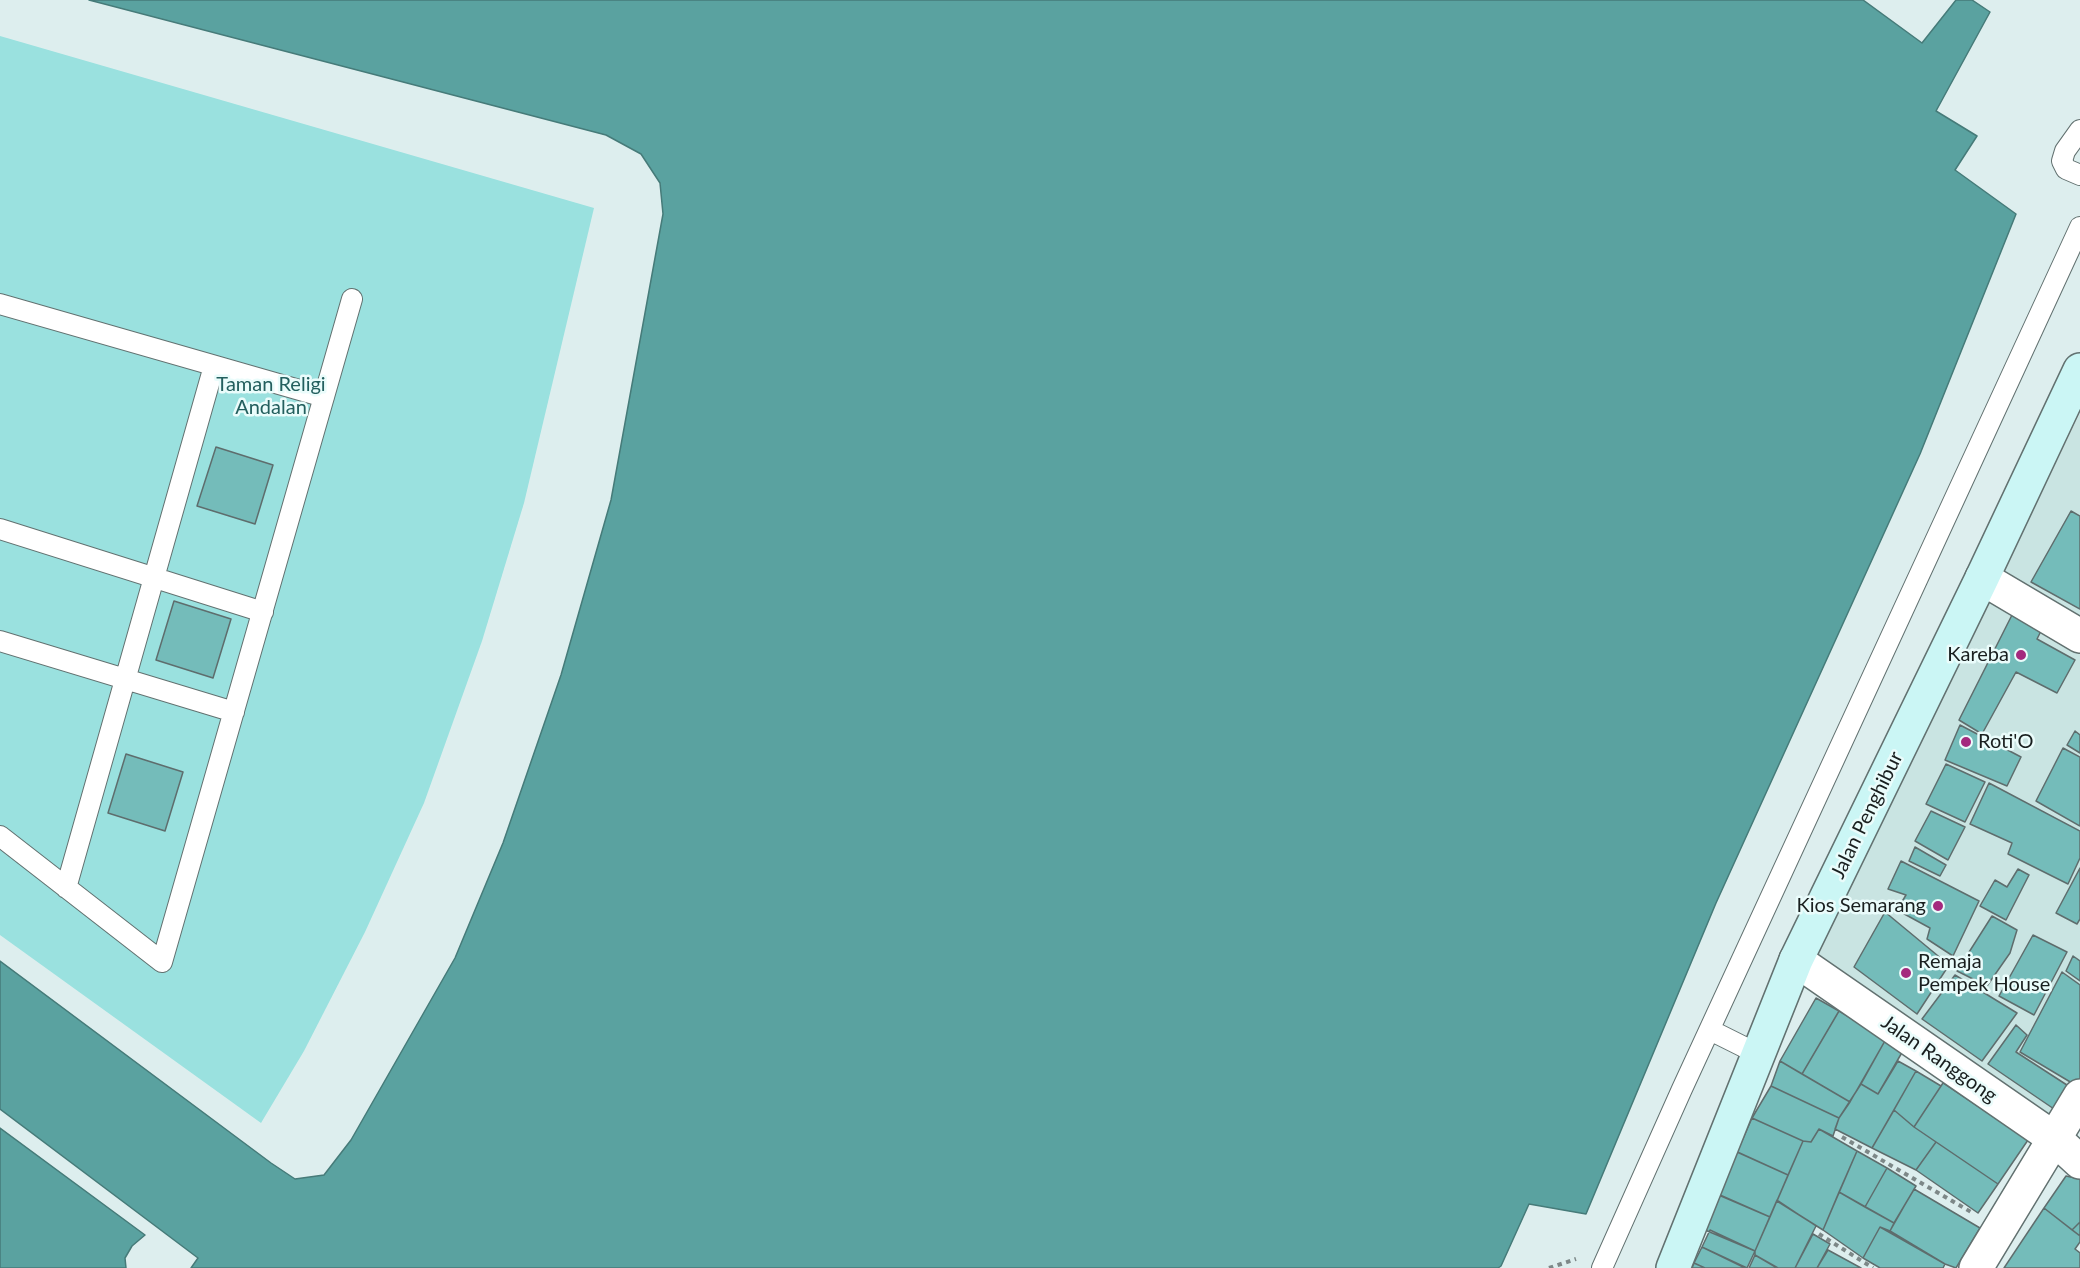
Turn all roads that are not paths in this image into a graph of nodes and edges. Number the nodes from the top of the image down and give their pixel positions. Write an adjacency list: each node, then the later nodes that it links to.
1 (2080, 130): 2 (lane)
2 (2080, 175)
3 (2080, 226): 20 (lane)
4 (352, 299): 8 (lane)
5 (0, 304): 6 (lane)
6 (214, 366): 8 (lane); 10 (lane)
7 (2080, 370): 11 (main road, Jalan Penghibur)
8 (324, 398): 12 (lane)
9 (0, 529): 10 (lane)
10 (154, 577): 12 (lane); 15 (lane)
11 (1982, 578): 13 (street); 19 (main road, Jalan Penghibur)
12 (263, 612): 16 (lane)
13 (2080, 636)
14 (0, 641): 15 (lane)
15 (125, 680): 16 (lane); 18 (lane)
16 (234, 712): 18 (lane)
17 (0, 836): 18 (lane)
18 (66, 888)
19 (1796, 960): 21 (main road, Jalan Penghibur); 23 (street, Jalan Ranggong)
20 (1710, 1030): 21 (lane); 25 (lane)
21 (1758, 1054): 26 (main road, Jalan Penghibur)
22 (2080, 1096): 23 (street)
23 (2055, 1139): 24 (street, Jalan Ranggong); 27 (street)
24 (2080, 1162)
25 (1602, 1268)
26 (1673, 1268)
27 (1976, 1268)

